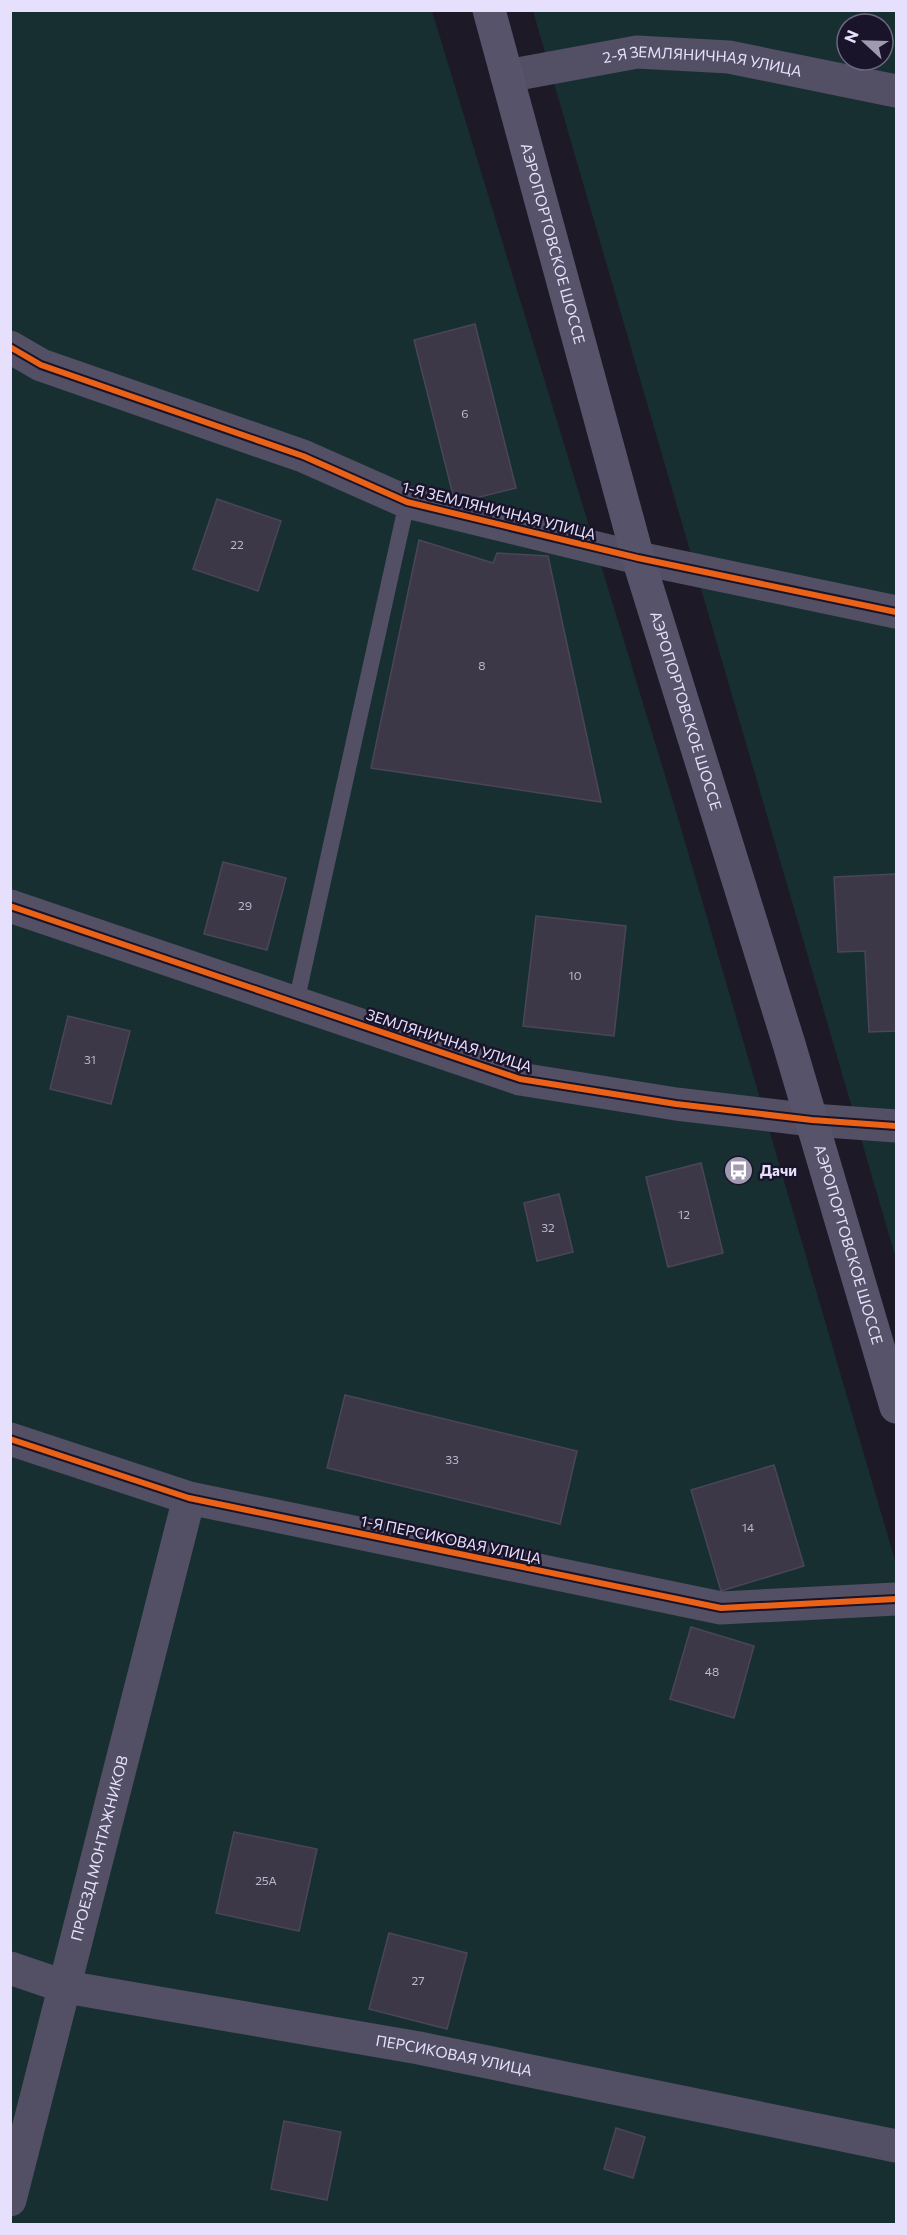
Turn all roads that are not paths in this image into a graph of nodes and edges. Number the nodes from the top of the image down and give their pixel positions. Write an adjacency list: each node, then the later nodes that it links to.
1 (489, 10): 2 (main road, АЭРОПОРТОВСКОЕ ШОССЕ)
2 (507, 76): 3 (street, 2-Я ЗЕМЛЯНИЧНАЯ УЛИЦА); 6 (main road, АЭРОПОРТОВСКОЕ ШОССЕ)
3 (897, 92)
4 (10, 347): 5 (street, 1-Я ЗЕМЛЯНИЧНАЯ УЛИЦА)
5 (407, 502): 6 (street, 1-Я ЗЕМЛЯНИЧНАЯ УЛИЦА); 9 (lane)
6 (638, 558): 7 (street, 1-Я ЗЕМЛЯНИЧНАЯ УЛИЦА); 10 (main road, АЭРОПОРТОВСКОЕ ШОССЕ)
7 (897, 612)
8 (10, 906): 9 (street, ЗЕМЛЯНИЧНАЯ УЛИЦА)
9 (296, 1003): 10 (street, ЗЕМЛЯНИЧНАЯ УЛИЦА)
10 (812, 1120): 11 (street, ЗЕМЛЯНИЧНАЯ УЛИЦА); 12 (main road, АЭРОПОРТОВСКОЕ ШОССЕ)
11 (897, 1126)
12 (897, 1407)
13 (10, 1439): 14 (street, 1-Я ПЕРСИКОВАЯ УЛИЦА)
14 (189, 1498): 15 (street, 1-Я ПЕРСИКОВАЯ УЛИЦА); 17 (street, ПРОЕЗД МОНТАЖНИКОВ)
15 (897, 1599)
16 (10, 1968): 17 (street, ПЕРСИКОВАЯ УЛИЦА)
17 (66, 1988): 18 (street, ПЕРСИКОВАЯ УЛИЦА); 19 (street, ПРОЕЗД МОНТАЖНИКОВ)
18 (897, 2146)
19 (10, 2200)

